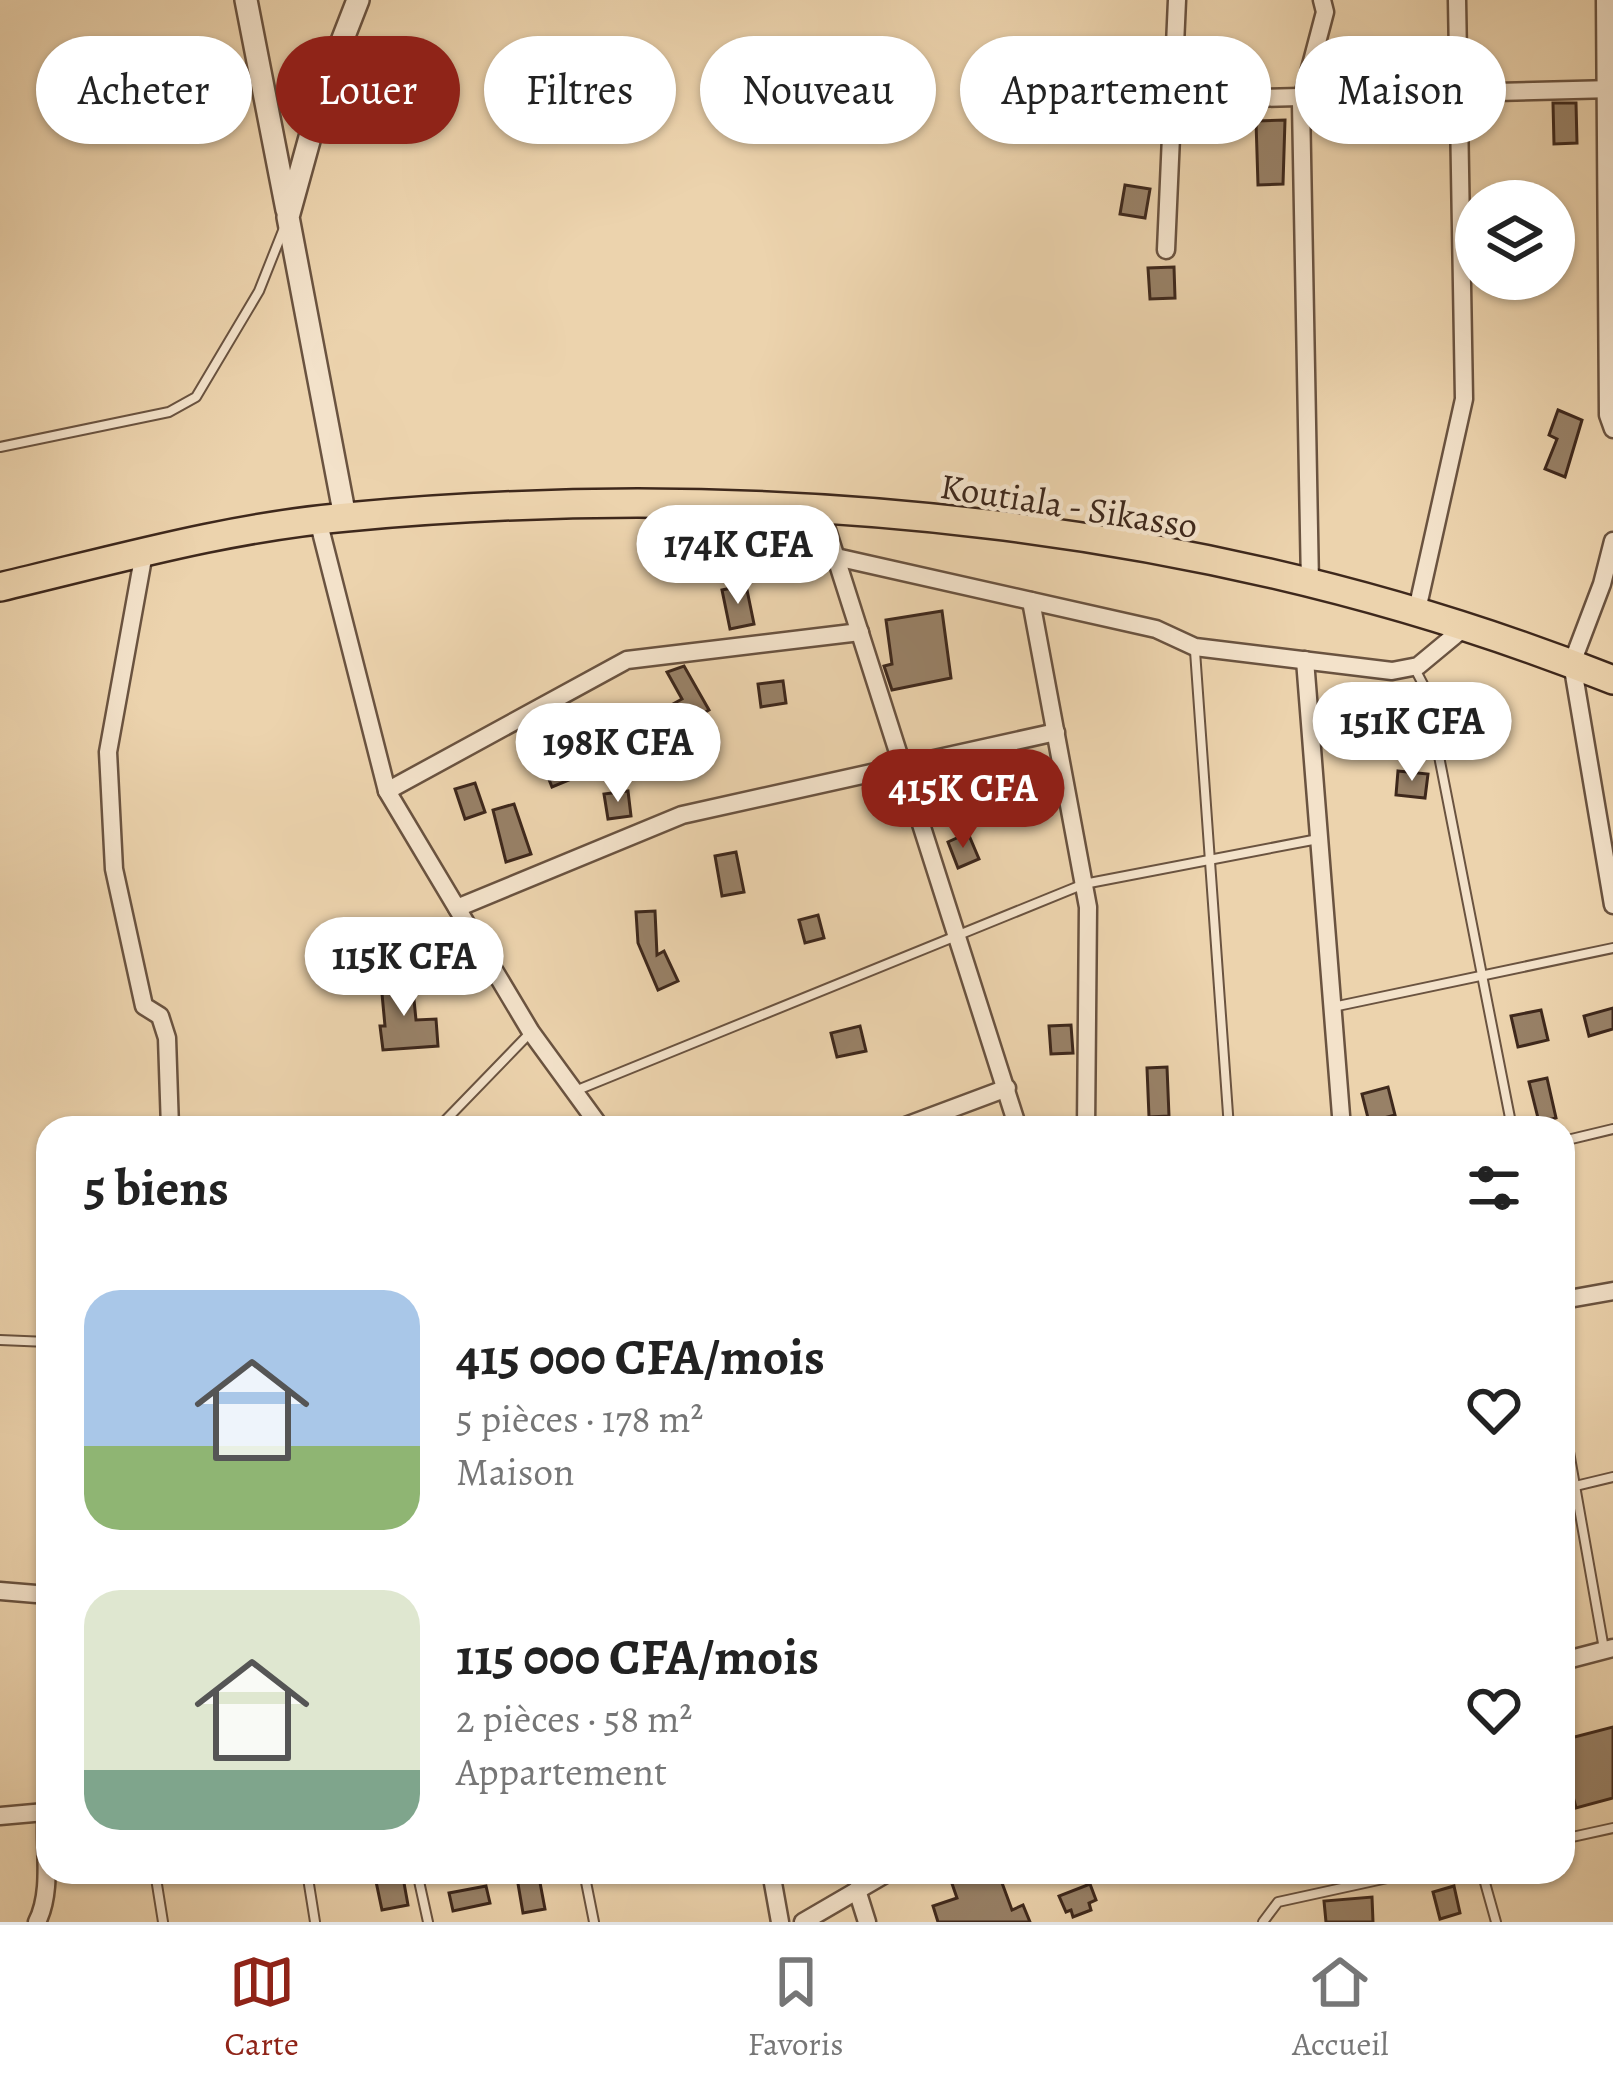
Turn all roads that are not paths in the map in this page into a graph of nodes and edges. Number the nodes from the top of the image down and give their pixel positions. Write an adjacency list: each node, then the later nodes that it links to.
1 (246, 0): 15 (street)
2 (358, 0): 15 (street)
3 (1177, 0): 7 (street)
4 (1322, 0): 8 (street)
5 (1457, 0): 9 (street)
6 (1605, 0): 10 (street)
7 (1175, 36)
8 (1318, 36)
9 (1458, 36)
10 (1610, 89): 11 (street); 17 (street)
11 (1506, 92)
12 (1170, 144): 16 (street)
13 (1304, 144): 24 (street)
14 (1460, 144): 27 (street)
15 (288, 217): 18 (lane); 20 (street)
16 (1166, 250)
17 (1613, 429)
18 (0, 447)
19 (821, 511): 20 (main road, Koutiala - Sikasso); 23 (street); 24 (main road, Koutiala - Sikasso)
20 (332, 518): 22 (main road, Koutiala - Sikasso); 37 (street)
21 (1613, 541): 32 (street)
22 (144, 553): 25 (main road, Koutiala - Sikasso); 50 (street)
23 (836, 557): 26 (street); 29 (street)
24 (1310, 584): 27 (main road, Koutiala - Sikasso)
25 (0, 586)
26 (1031, 601): 30 (street); 35 (street)
27 (1417, 610): 28 (main road, Koutiala - Sikasso)
28 (1465, 626): 32 (main road, Koutiala - Sikasso); 33 (street)
29 (860, 632): 36 (street); 37 (street)
30 (1195, 646): 31 (street); 39 (lane)
31 (1305, 660): 33 (street); 38 (street)
32 (1572, 663): 34 (main road, Koutiala - Sikasso); 41 (street)
33 (1414, 667): 45 (lane)
34 (1613, 680)
35 (1056, 732): 36 (street); 40 (street)
36 (903, 766): 42 (street); 43 (street)
37 (386, 790): 42 (street)
38 (1319, 838): 39 (lane); 46 (street)
39 (1210, 859): 40 (lane); 56 (lane)
40 (1084, 884): 43 (lane); 55 (street)
41 (1613, 905)
42 (457, 908): 47 (street)
43 (958, 936): 48 (street); 49 (lane)
44 (1613, 948): 45 (lane)
45 (1482, 976): 46 (lane); 58 (lane)
46 (1332, 1007): 57 (street)
47 (531, 1032): 49 (street); 51 (lane)
48 (1006, 1088): 53 (street); 54 (street)
49 (575, 1091): 52 (street)
50 (169, 1116)
51 (450, 1116)
52 (593, 1116)
53 (932, 1116)
54 (1014, 1116)
55 (1086, 1116)
56 (1228, 1116)
57 (1341, 1116)
58 (1510, 1116)
59 (1613, 1130): 60 (lane)
60 (1575, 1138)
61 (1613, 1291): 62 (street)
62 (1575, 1298)
63 (0, 1340): 64 (lane)
64 (36, 1342)
65 (1613, 1477): 66 (lane)
66 (1575, 1485)
67 (1575, 1515): 70 (lane)
68 (0, 1591): 69 (street)
69 (36, 1594)
70 (1608, 1649): 71 (street)
71 (1575, 1658)
72 (36, 1807): 73 (street)
73 (0, 1816)
74 (1613, 1828): 75 (lane)
75 (1575, 1836)
76 (45, 1884): 86 (street)
77 (156, 1884): 87 (lane)
78 (309, 1884): 88 (lane)
79 (420, 1884): 89 (lane)
80 (586, 1884): 90 (lane)
81 (772, 1884): 91 (street)
82 (868, 1884): 85 (street)
83 (1360, 1884): 94 (lane)
84 (1485, 1884): 95 (lane)
85 (857, 1890): 92 (street); 93 (street)
86 (44, 1917)
87 (163, 1922)
88 (315, 1922)
89 (428, 1922)
90 (594, 1922)
91 (780, 1922)
92 (803, 1922)
93 (867, 1922)
94 (1263, 1922)
95 (1496, 1922)

